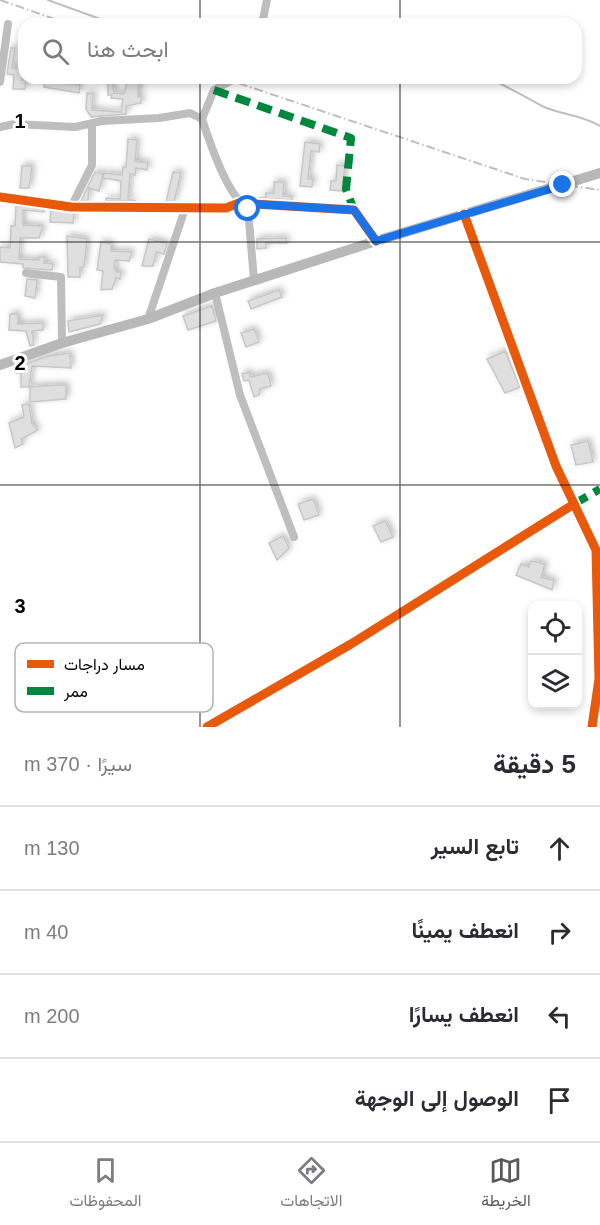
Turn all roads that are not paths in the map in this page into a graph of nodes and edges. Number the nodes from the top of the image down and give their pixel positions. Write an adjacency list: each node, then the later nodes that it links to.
1 (267, 0): 2 (street)
2 (263, 18)
3 (8, 24): 4 (street)
4 (0, 82)
5 (225, 84): 6 (street)
6 (202, 119): 7 (street); 11 (street)
7 (92, 125): 8 (street); 12 (street)
8 (0, 127)
9 (600, 173): 14 (main road)
10 (0, 197): 12 (street)
11 (239, 203): 13 (street); 15 (street); 17 (street)
12 (71, 207): 13 (street)
13 (185, 209): 19 (street)
14 (464, 214): 15 (main road); 22 (street)
15 (376, 241): 17 (main road)
16 (26, 273): 20 (street)
17 (254, 280): 18 (main road)
18 (215, 293): 19 (main road); 23 (street)
19 (148, 319): 20 (main road)
20 (62, 343): 21 (main road)
21 (0, 365)
22 (574, 504): 24 (street); 25 (street)
23 (294, 537)
24 (207, 727)
25 (592, 727)

